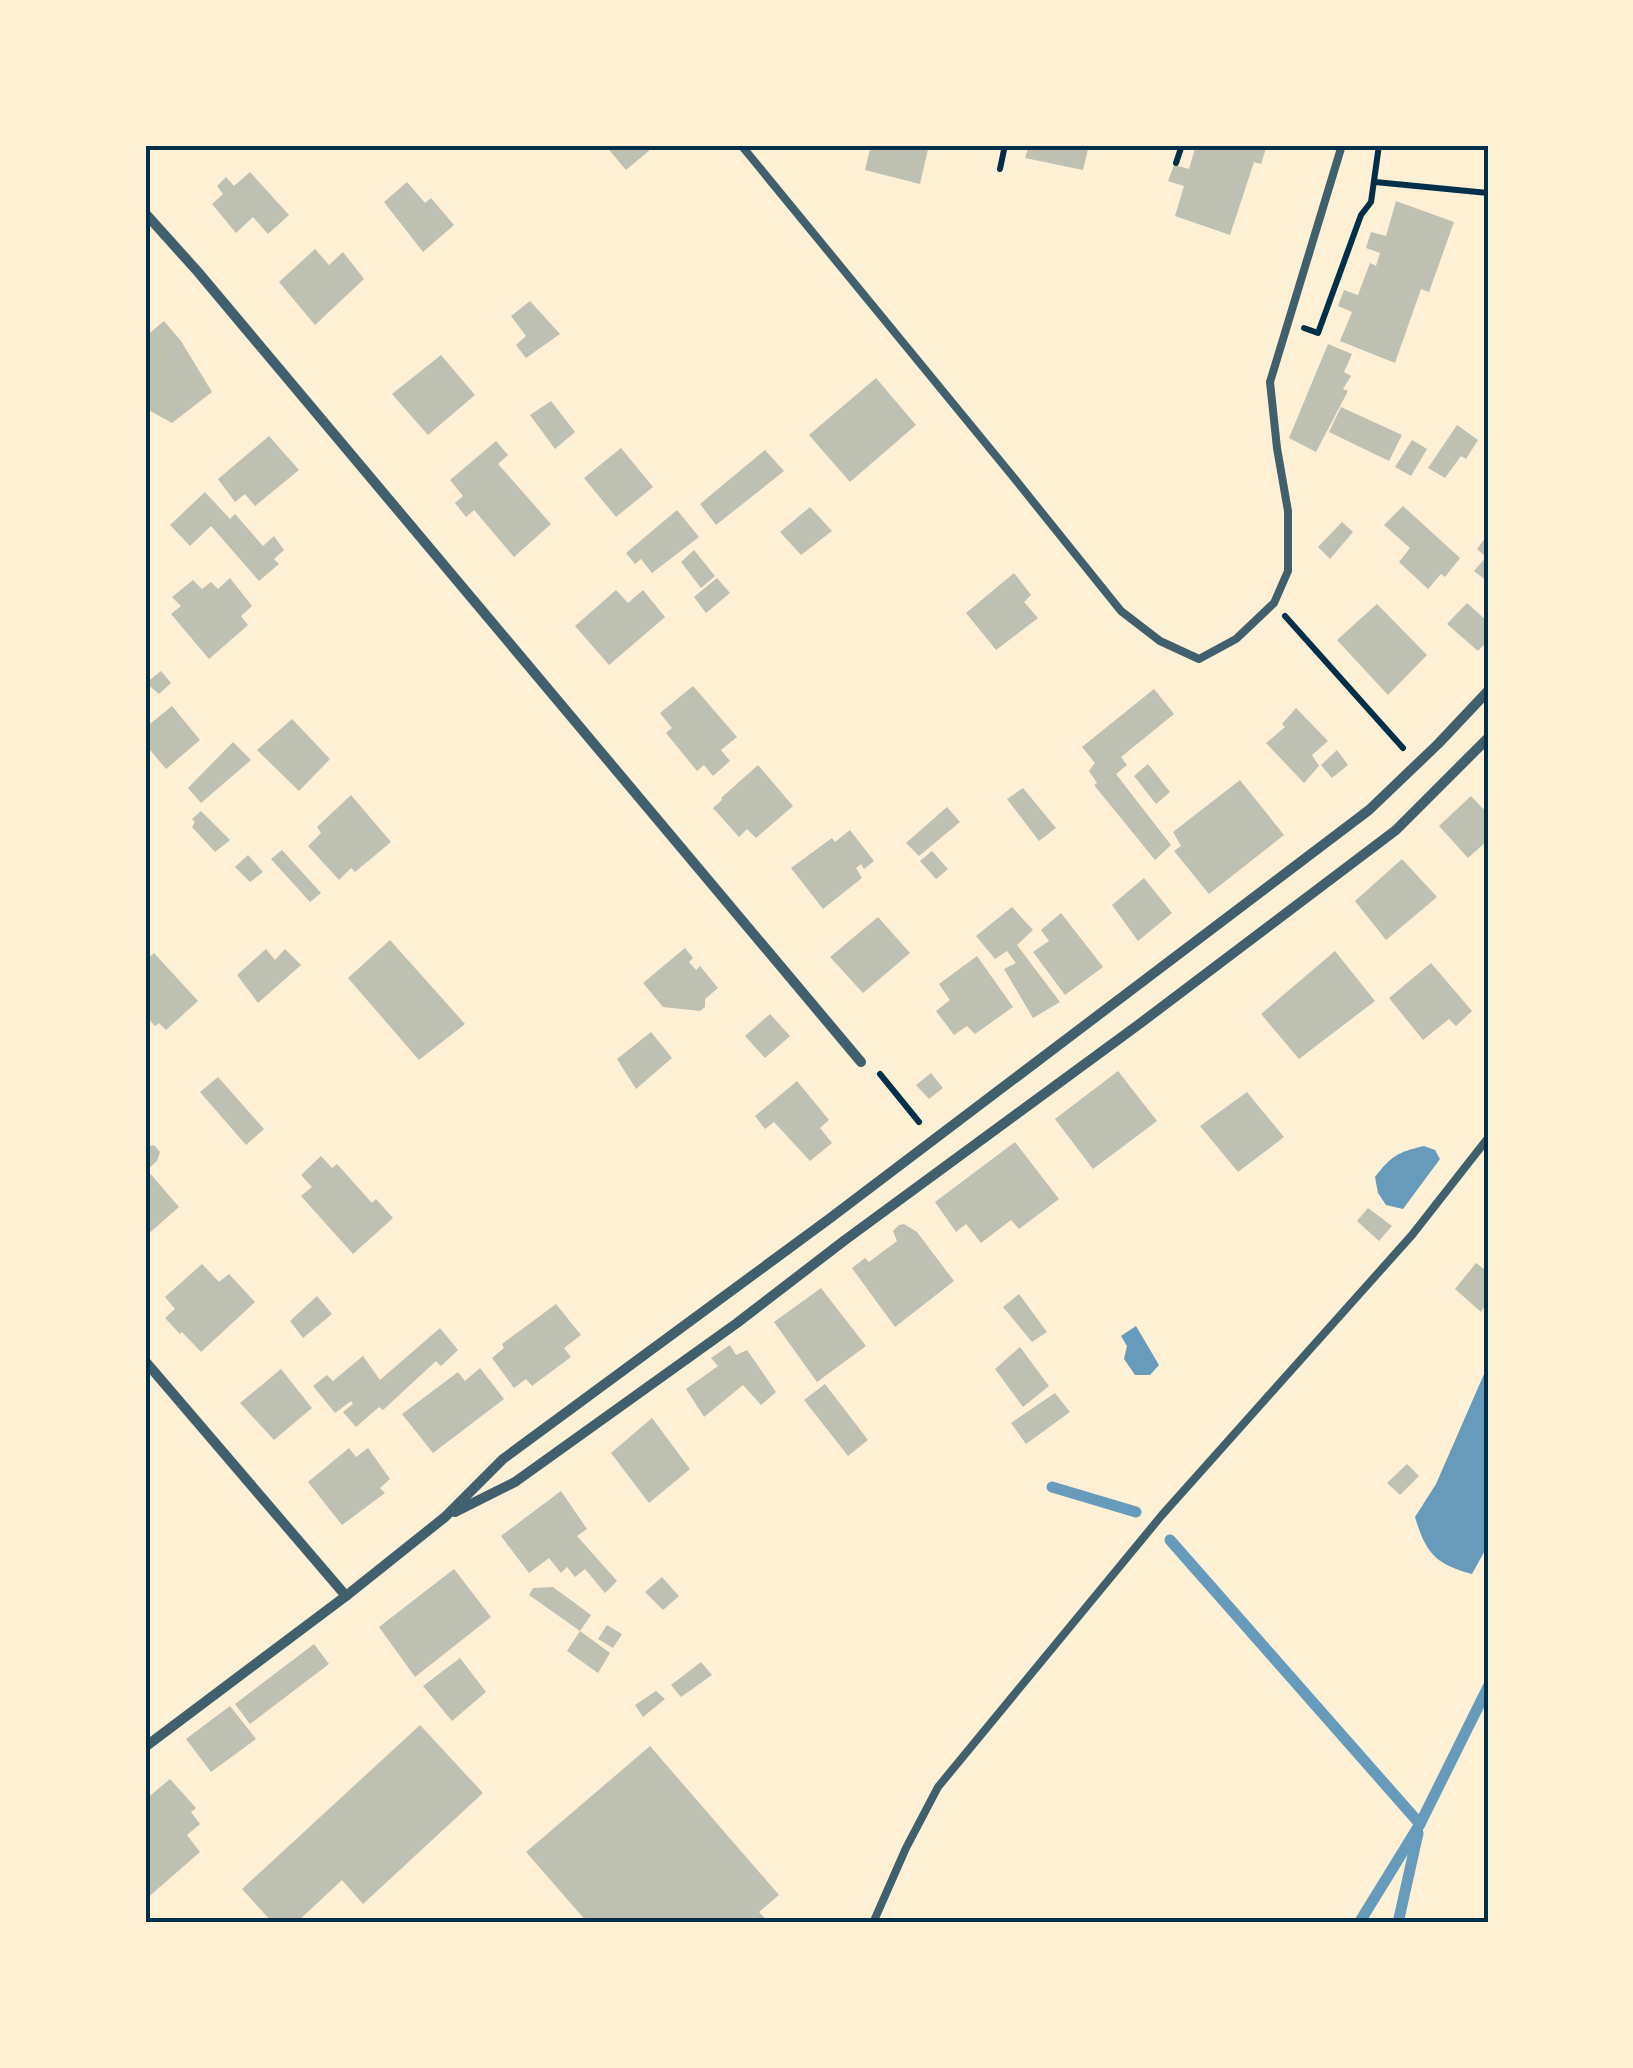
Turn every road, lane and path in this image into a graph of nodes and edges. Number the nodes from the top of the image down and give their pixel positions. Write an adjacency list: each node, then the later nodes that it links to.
1 (741, 145): 12 (lane)
2 (1006, 145): 7 (path)
3 (1182, 145): 6 (path)
4 (1342, 145): 11 (lane)
5 (1379, 145): 8 (path)
6 (1176, 163)
7 (1000, 169)
8 (1375, 182): 9 (path); 11 (path)
9 (1488, 193)
10 (145, 213): 16 (street)
11 (1288, 323): 12 (lane)
12 (1274, 603): 15 (path)
13 (1488, 691): 15 (street)
14 (1488, 738): 20 (street)
15 (1417, 764): 20 (street)
16 (866, 1063): 17 (path)
17 (917, 1119)
18 (1488, 1138): 23 (lane)
19 (145, 1361): 21 (street)
20 (445, 1516): 21 (street)
21 (346, 1596): 22 (street)
22 (145, 1747)
23 (873, 1923)

